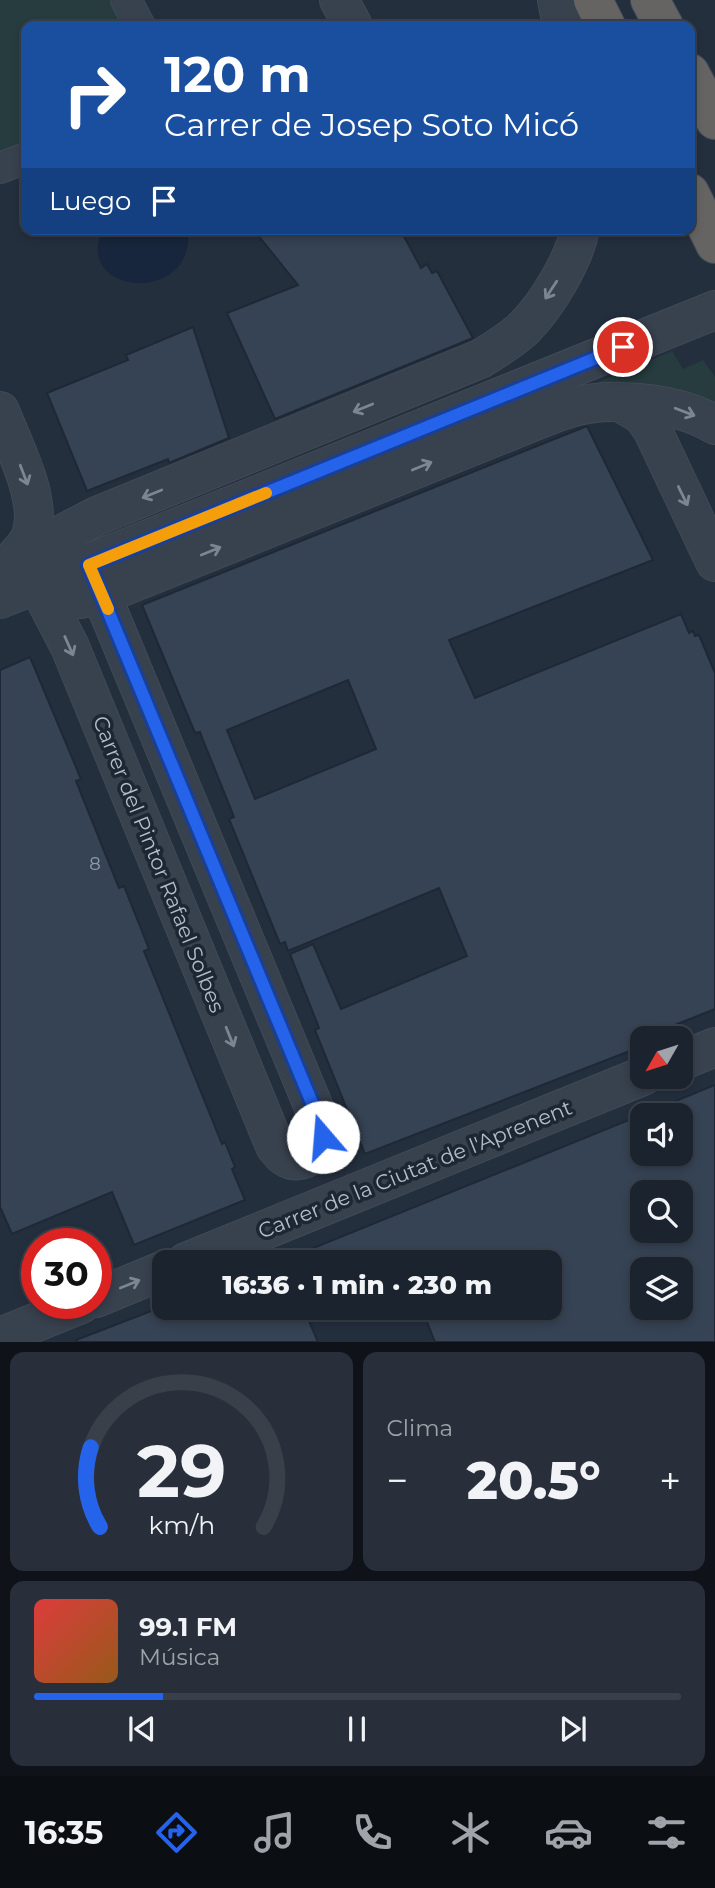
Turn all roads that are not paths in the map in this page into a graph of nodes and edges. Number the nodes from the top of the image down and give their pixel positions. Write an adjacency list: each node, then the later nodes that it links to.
1 (126, 0): 6 (street)
2 (339, 0): 7 (street)
3 (556, 0): 8 (street)
4 (593, 0): 9 (highway)
5 (650, 0): 10 (highway)
6 (137, 21)
7 (350, 21)
8 (561, 21)
9 (604, 21)
10 (661, 21)
11 (695, 82): 12 (highway)
12 (715, 120)
13 (21, 160): 14 (street)
14 (0, 168)
15 (695, 203): 17 (highway)
16 (579, 235): 23 (street, one-way to 23)
17 (715, 244)
18 (715, 310): 24 (street)
19 (620, 402): 21 (street, one-way to 21); 22 (street, one-way to 22); 24 (street, one-way to 19)
20 (0, 411): 23 (street, one-way to 23)
21 (715, 425)
22 (715, 562)
23 (12, 580): 24 (street); 29 (street, Carrer del Pintor Rafael Solbes, one-way to 29)
24 (96, 580): 28 (street)
25 (715, 1047): 26 (street)
26 (693, 1056)
27 (630, 1081): 30 (street, Carrer de la Ciutat de l'Aprenent)
28 (322, 1127): 29 (street); 30 (street)
29 (275, 1146): 30 (street, Carrer del Pintor Rafael Solbes)
30 (336, 1197): 31 (street, Carrer de la Ciutat de l'Aprenent)
31 (214, 1250)
32 (152, 1275): 33 (street, one-way to 32)
33 (112, 1291)
34 (44, 1319): 35 (street)
35 (0, 1337)

